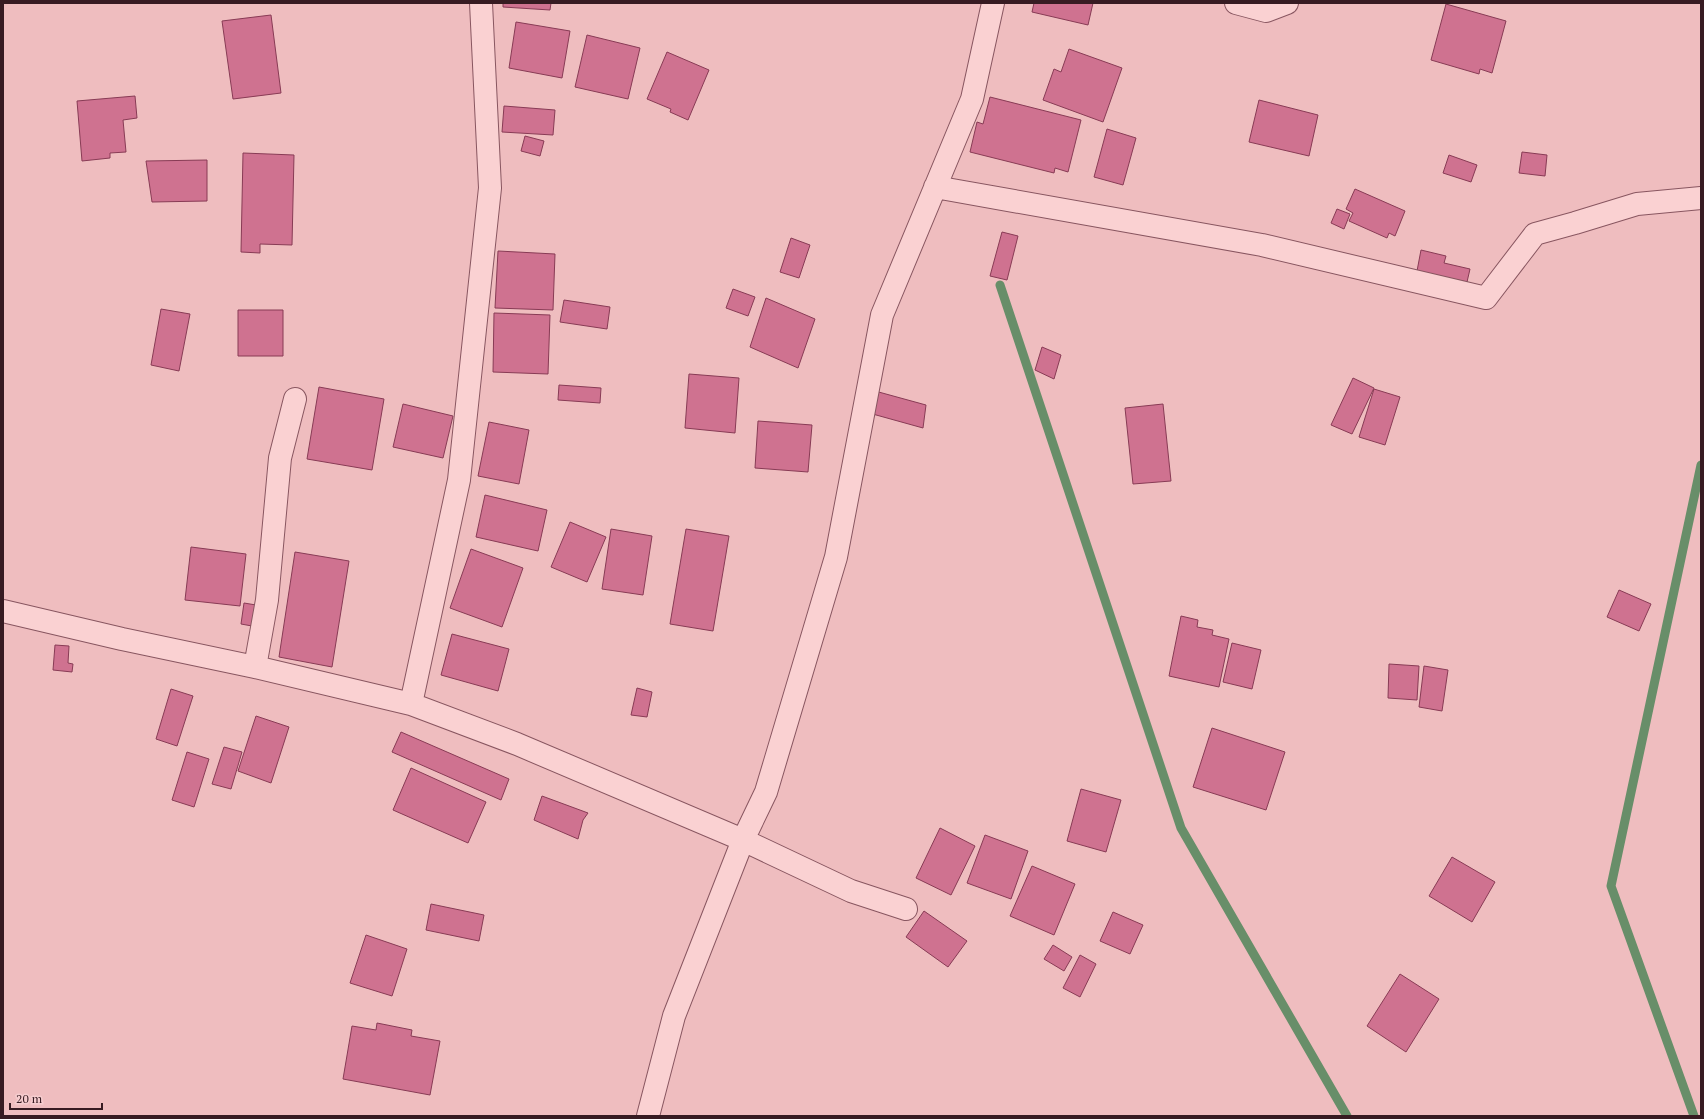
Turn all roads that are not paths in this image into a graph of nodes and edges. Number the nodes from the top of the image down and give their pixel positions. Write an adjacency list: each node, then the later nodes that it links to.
1 (481, 3): 10 (street)
2 (993, 3): 5 (street)
3 (1236, 3): 4 (street)
4 (1287, 3)
5 (935, 187): 6 (street); 11 (street)
6 (1701, 198)
7 (295, 399): 9 (street)
8 (3, 611): 9 (street)
9 (255, 667): 10 (street)
10 (411, 704): 11 (street)
11 (743, 840): 12 (street); 13 (street)
12 (906, 909)
13 (648, 1116)

